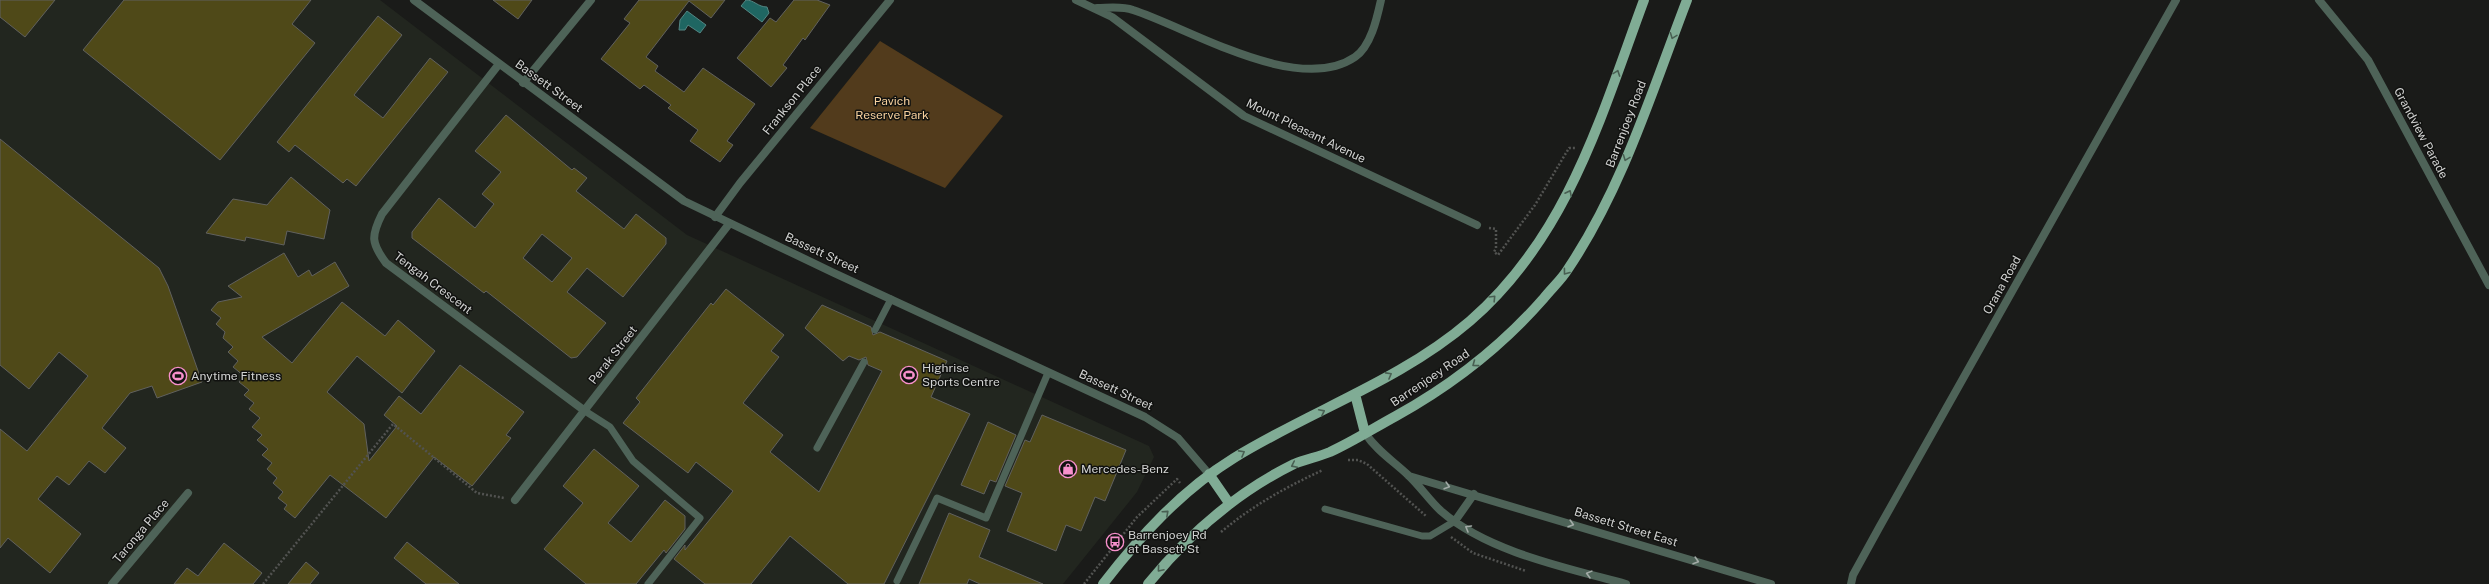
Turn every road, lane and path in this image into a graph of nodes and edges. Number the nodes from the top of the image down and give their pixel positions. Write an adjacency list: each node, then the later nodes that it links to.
1 (414, 0): 11 (street, Bassett Street)
2 (591, 0): 12 (street)
3 (890, 0): 14 (street, Frankson Place)
4 (1076, 0): 10 (street, Mount Pleasant Avenue)
5 (1382, 0): 10 (street)
6 (1644, 0): 22 (main road, Barrenjoey Road, one-way to 6)
7 (1687, 0): 24 (main road, Barrenjoey Road, one-way to 24)
8 (2176, 0): 48 (street, Orana Road)
9 (2319, 0): 17 (street, Grandview Parade)
10 (1094, 8): 16 (street, Mount Pleasant Avenue)
11 (499, 64): 12 (street, Bassett Street); 23 (street, Tengah Crescent)
12 (523, 83): 14 (street, Bassett Street)
13 (1578, 148): 16 (path)
14 (715, 217): 15 (street, Bassett Street)
15 (729, 224): 18 (street, Bassett Street); 23 (street, Perak Street)
16 (1477, 225)
17 (2489, 285)
18 (891, 299): 19 (lane); 21 (street, Bassett Street)
19 (875, 330)
20 (864, 362): 25 (lane)
21 (1048, 373): 28 (street, Bassett Street); 39 (lane)
22 (1355, 394): 24 (main road, Bassett Street East); 28 (main road, Barrenjoey Road, one-way to 22)
23 (585, 411): 34 (street, Perak Street); 42 (lane)
24 (1365, 432): 29 (street, Bassett Street East); 35 (main road, Barrenjoey Road, one-way to 35)
25 (817, 448)
26 (1341, 463): 33 (path)
27 (1328, 468): 38 (path)
28 (1209, 474): 35 (main road, Bassett Street); 44 (main road, Barrenjoey Road, one-way to 28)
29 (1409, 476): 32 (street, Bassett Street East, one-way to 32); 37 (street, Bassett Street East)
30 (1177, 479): 43 (path)
31 (188, 493): 40 (street, Taronga Place)
32 (1474, 494): 37 (street); 47 (street, Bassett Street East, one-way to 47)
33 (1406, 499)
34 (515, 500): 41 (path)
35 (1229, 503): 45 (main road, Barrenjoey Road, one-way to 45)
36 (1325, 509): 37 (lane)
37 (1455, 521): 46 (street, Bassett Street East, one-way to 37)
38 (1221, 532)
39 (896, 581)
40 (112, 584)
41 (263, 584)
42 (648, 584)
43 (1084, 584)
44 (1103, 584)
45 (1148, 584)
46 (1626, 584)
47 (1771, 584)
48 (1851, 584)

